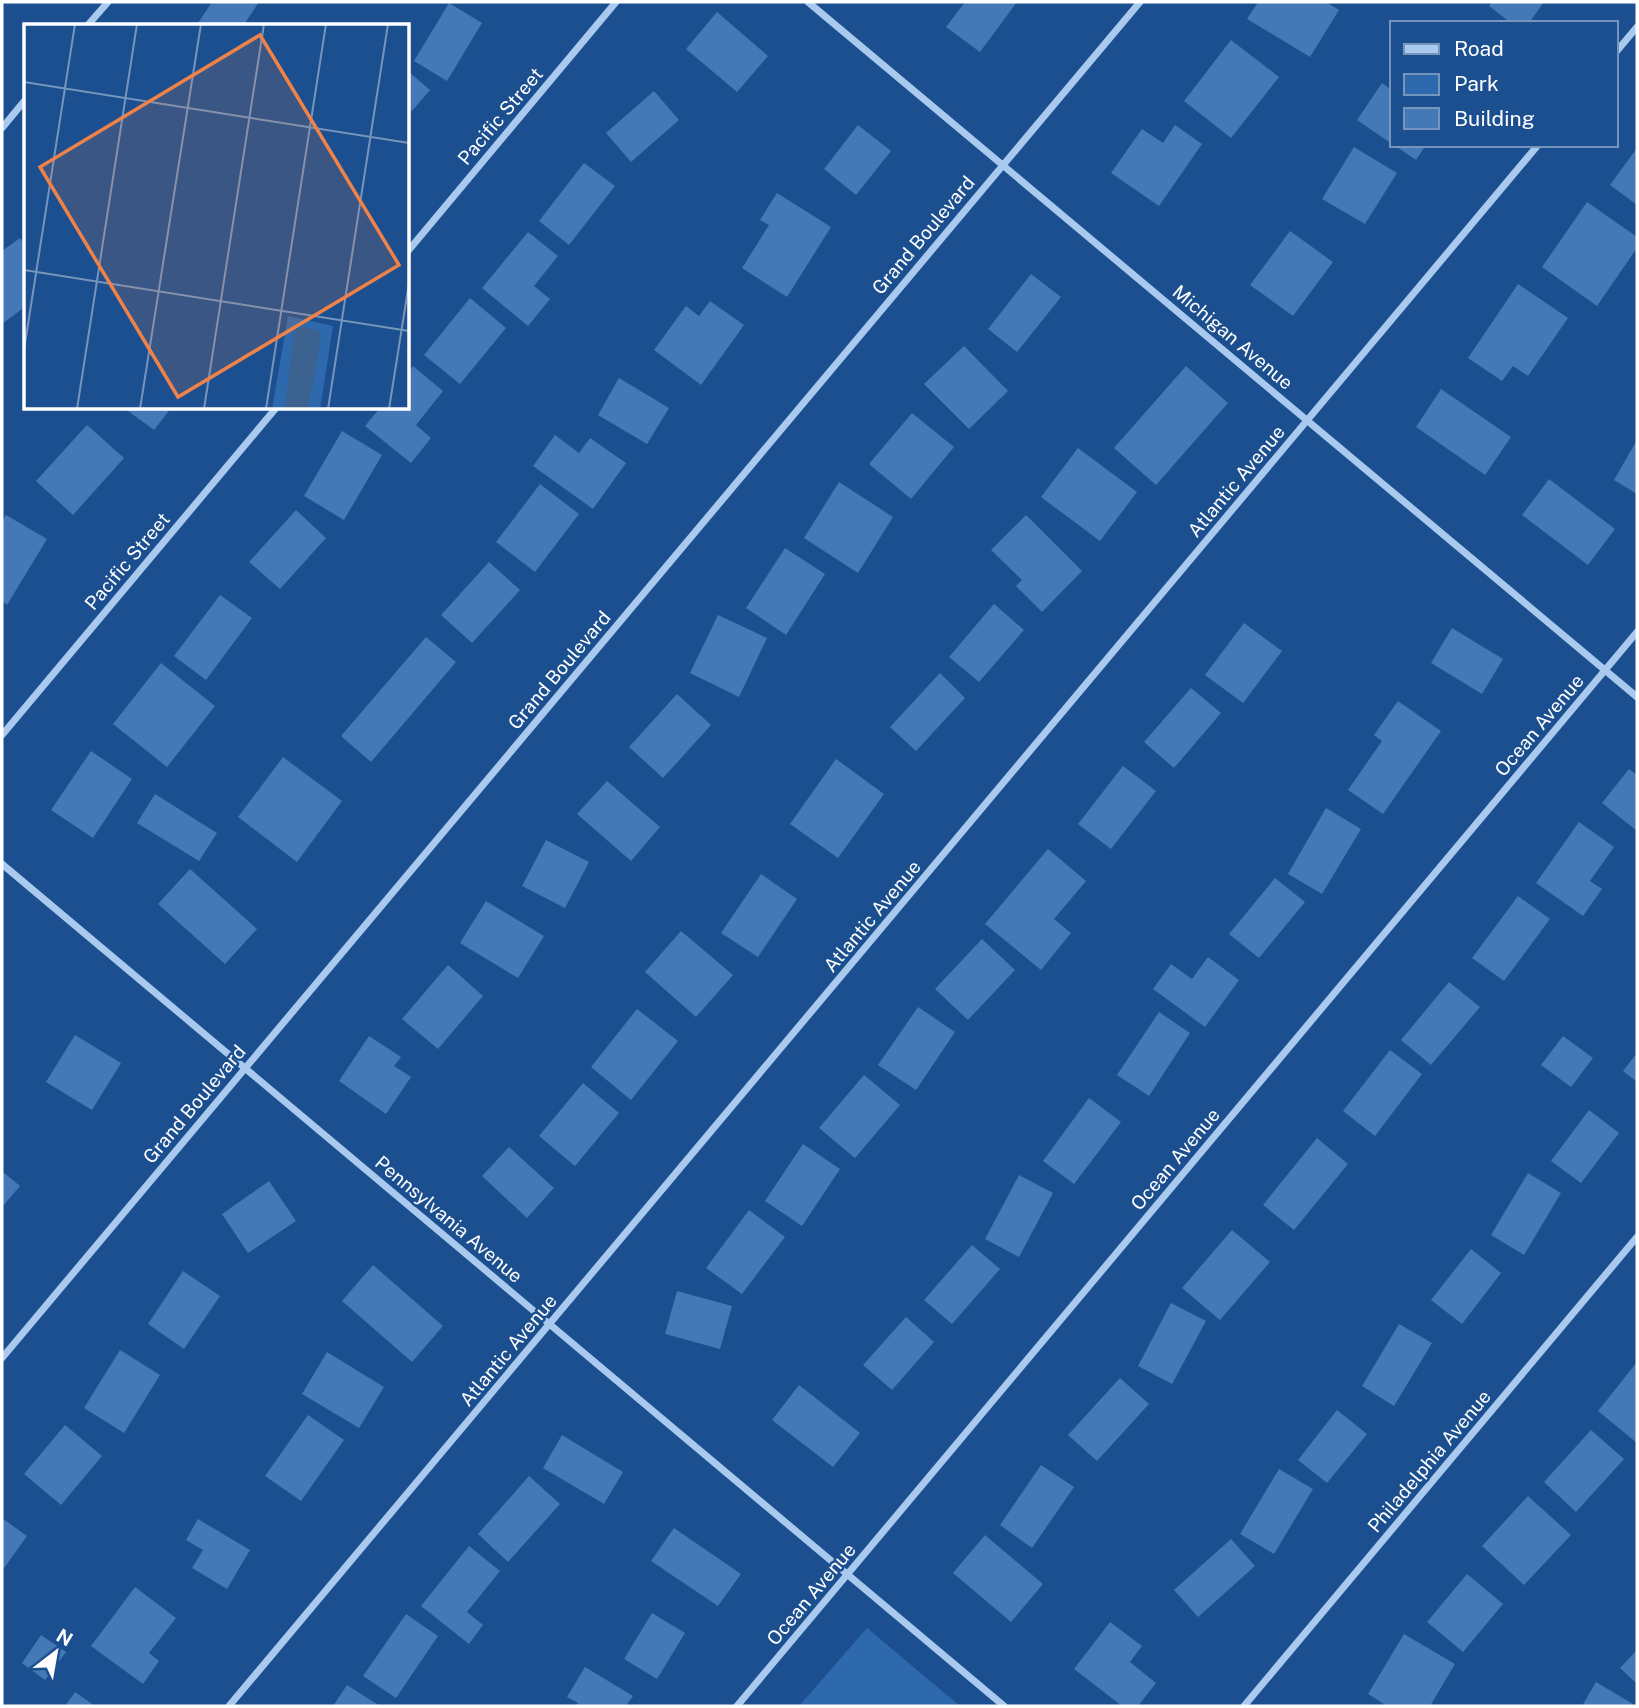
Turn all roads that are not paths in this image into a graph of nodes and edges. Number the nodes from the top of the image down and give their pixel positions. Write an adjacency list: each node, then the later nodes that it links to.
1 (108, 2): 5 (street)
2 (616, 2): 12 (street, Pacific Street)
3 (808, 2): 11 (street, Michigan Avenue)
4 (1140, 2): 11 (street, Grand Boulevard)
5 (89, 24)
6 (1637, 27): 7 (street)
7 (1618, 50)
8 (24, 101): 9 (street)
9 (2, 128)
10 (1536, 147): 14 (street, Atlantic Avenue)
11 (1003, 165): 14 (street, Michigan Avenue); 20 (street, Grand Boulevard)
12 (410, 249)
13 (274, 410): 18 (street, Pacific Street)
14 (1308, 420): 16 (street, Michigan Avenue); 22 (street, Atlantic Avenue)
15 (1637, 632): 16 (street, Ocean Avenue)
16 (1605, 670): 17 (street, Michigan Avenue); 24 (street, Ocean Avenue)
17 (1637, 697)
18 (2, 735)
19 (2, 863): 20 (street, Pennsylvania Avenue)
20 (245, 1068): 22 (street, Pennsylvania Avenue); 23 (street, Grand Boulevard)
21 (1637, 1237): 28 (street, Philadelphia Avenue)
22 (550, 1325): 24 (street, Pennsylvania Avenue); 25 (street, Atlantic Avenue)
23 (2, 1358)
24 (847, 1574): 26 (street, Ocean Avenue); 27 (street, Pennsylvania Avenue)
25 (229, 1706)
26 (737, 1706)
27 (1004, 1706)
28 (1244, 1706)

